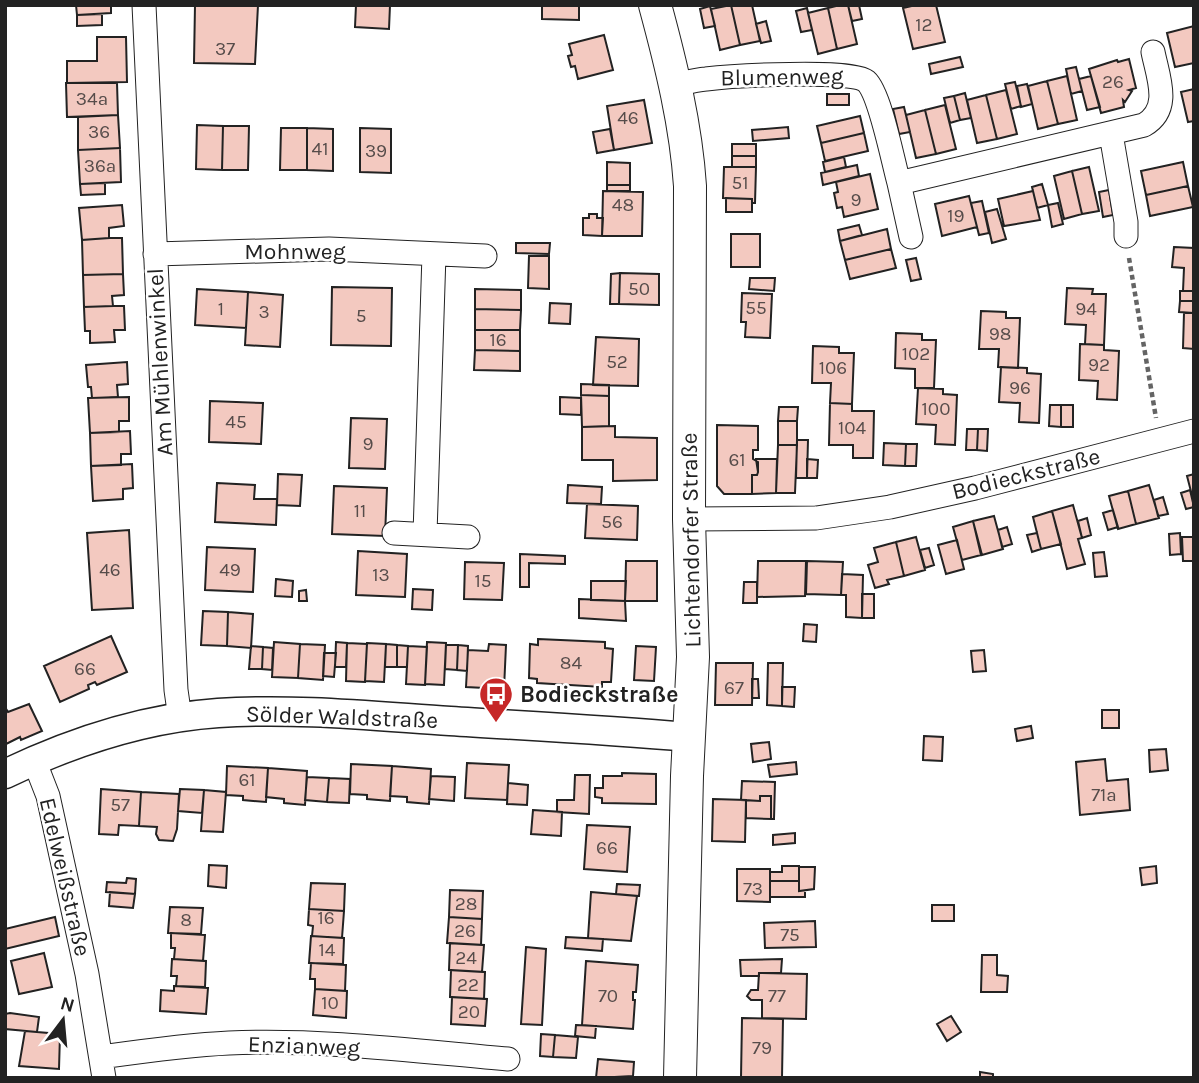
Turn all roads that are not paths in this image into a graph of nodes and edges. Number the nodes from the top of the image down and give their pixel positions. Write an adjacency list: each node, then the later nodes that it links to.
1 (144, 5): 9 (street, Am Mühlenwinkel)
2 (655, 5): 4 (main road, Lichtendorfer Straße)
3 (1153, 52): 5 (street)
4 (674, 85): 6 (street, Blumenweg); 13 (main road, Lichtendorfer Straße)
5 (1111, 134): 6 (street); 7 (street)
6 (899, 183): 8 (street, Blumenweg)
7 (1126, 236)
8 (911, 237)
9 (155, 254): 10 (street, Mohnweg); 17 (street, Am Mühlenwinkel)
10 (435, 254): 11 (street, Mohnweg); 15 (street)
11 (485, 256)
12 (1194, 430): 13 (street, Bodieckstraße)
13 (689, 519): 18 (main road, Lichtendorfer Straße)
14 (394, 533): 15 (street)
15 (425, 534): 16 (street)
16 (468, 537)
17 (180, 718): 18 (street, Sölder Waldstraße); 19 (street, Sölder Waldstraße)
18 (688, 737): 23 (main road, Lichtendorfer Straße)
19 (34, 760): 20 (street, Sölder Waldstraße); 22 (street, Edelweißstraße)
20 (5, 774)
21 (508, 1059): 22 (street, Enzianweg)
22 (103, 1067)
23 (680, 1078)

